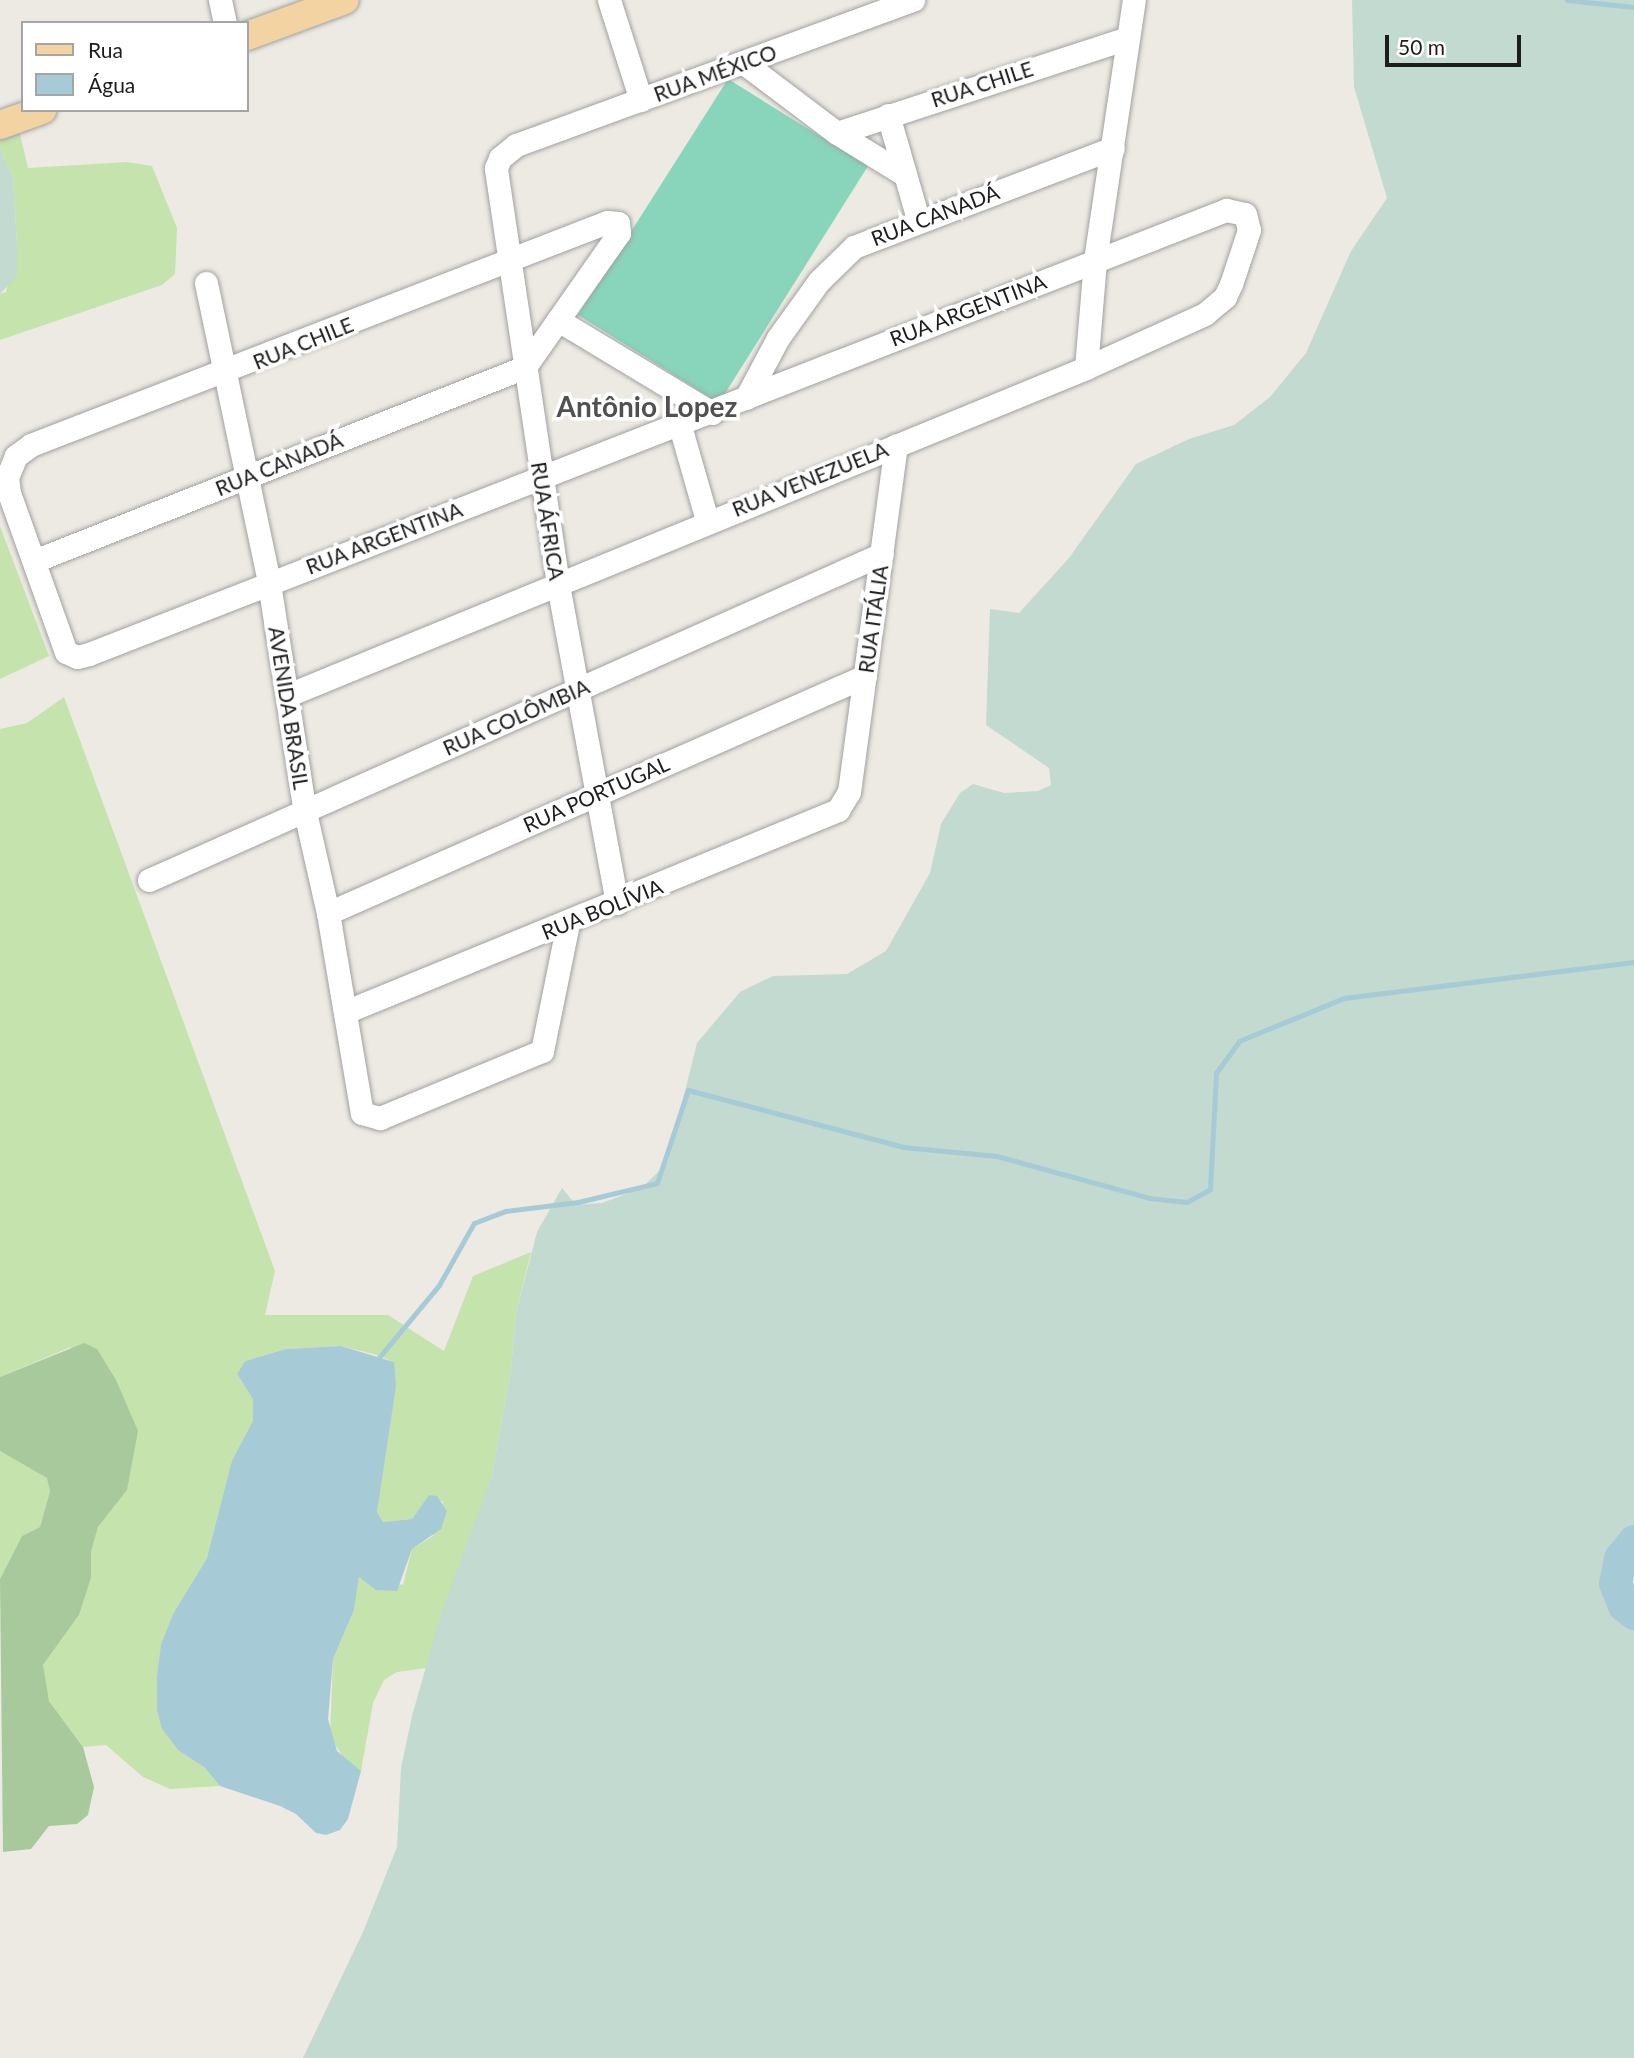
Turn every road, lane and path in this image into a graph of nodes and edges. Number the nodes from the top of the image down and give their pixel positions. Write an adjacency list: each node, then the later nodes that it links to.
1 (219, 0): 6 (street)
2 (345, 0): 7 (main road)
3 (609, 0): 10 (street)
4 (913, 0): 9 (street, RUA MÉXICO)
5 (1134, 0): 8 (street)
6 (224, 21)
7 (248, 36)
8 (1128, 38): 12 (street, RUA CHILE); 16 (street)
9 (744, 63): 10 (street, RUA MÉXICO); 14 (street)
10 (640, 100): 15 (street, RUA MÉXICO)
11 (36, 112): 13 (main road)
12 (888, 114): 14 (street, RUA CHILE); 17 (street)
13 (0, 125)
14 (837, 133): 17 (street)
15 (516, 145): 21 (street, RUA ÁFRICA)
16 (1113, 148): 19 (street, RUA CANADÁ); 20 (street)
17 (905, 175): 19 (street)
18 (1226, 209): 20 (street, RUA ARGENTINA); 25 (street, RUA VENEZUELA)
19 (918, 219): 27 (street, RUA CANADÁ)
20 (1095, 260): 25 (street); 27 (street, RUA ARGENTINA)
21 (507, 262): 23 (street, RUA CHILE); 24 (street, RUA ÁFRICA); 26 (street, RUA CHILE)
22 (206, 284): 26 (street, AVENIDA BRASIL)
23 (558, 320): 24 (street); 28 (street)
24 (525, 367): 31 (street, RUA CANADÁ); 32 (street, RUA ÁFRICA)
25 (1086, 368): 30 (street, RUA VENEZUELA)
26 (225, 374): 31 (street, AVENIDA BRASIL); 35 (street, RUA CHILE)
27 (746, 398): 28 (street, RUA ARGENTINA)
28 (712, 413): 29 (street, RUA ARGENTINA)
29 (680, 426): 32 (street, RUA ARGENTINA); 33 (street)
30 (896, 445): 33 (street, RUA VENEZUELA); 34 (street, RUA ITÁLIA)
31 (247, 477): 35 (street, RUA CANADÁ); 36 (street, AVENIDA BRASIL)
32 (541, 477): 36 (street, RUA ARGENTINA); 37 (street, RUA ÁFRICA)
33 (707, 520): 37 (street, RUA VENEZUELA)
34 (882, 554): 38 (street, RUA ITÁLIA); 39 (street, RUA COLÔMBIA)
35 (34, 561): 36 (street, RUA ARGENTINA)
36 (269, 583): 40 (street, AVENIDA BRASIL)
37 (558, 584): 39 (street, RUA ÁFRICA); 40 (street, RUA VENEZUELA)
38 (865, 676): 41 (street, RUA PORTUGAL); 42 (street, RUA ITÁLIA)
39 (580, 688): 41 (street, RUA ÁFRICA); 43 (street, RUA COLÔMBIA)
40 (288, 695): 43 (street, AVENIDA BRASIL)
41 (598, 792): 45 (street, RUA ÁFRICA); 46 (street, RUA PORTUGAL)
42 (849, 792): 45 (street, RUA BOLÍVIA)
43 (304, 812): 44 (street, RUA COLÔMBIA); 46 (street, AVENIDA BRASIL)
44 (149, 880)
45 (617, 903): 47 (street, RUA BOLÍVIA)
46 (328, 913): 48 (street, AVENIDA BRASIL)
47 (568, 923): 48 (street, RUA BOLÍVIA); 48 (street, AVENIDA BRASIL)
48 (345, 1012)

